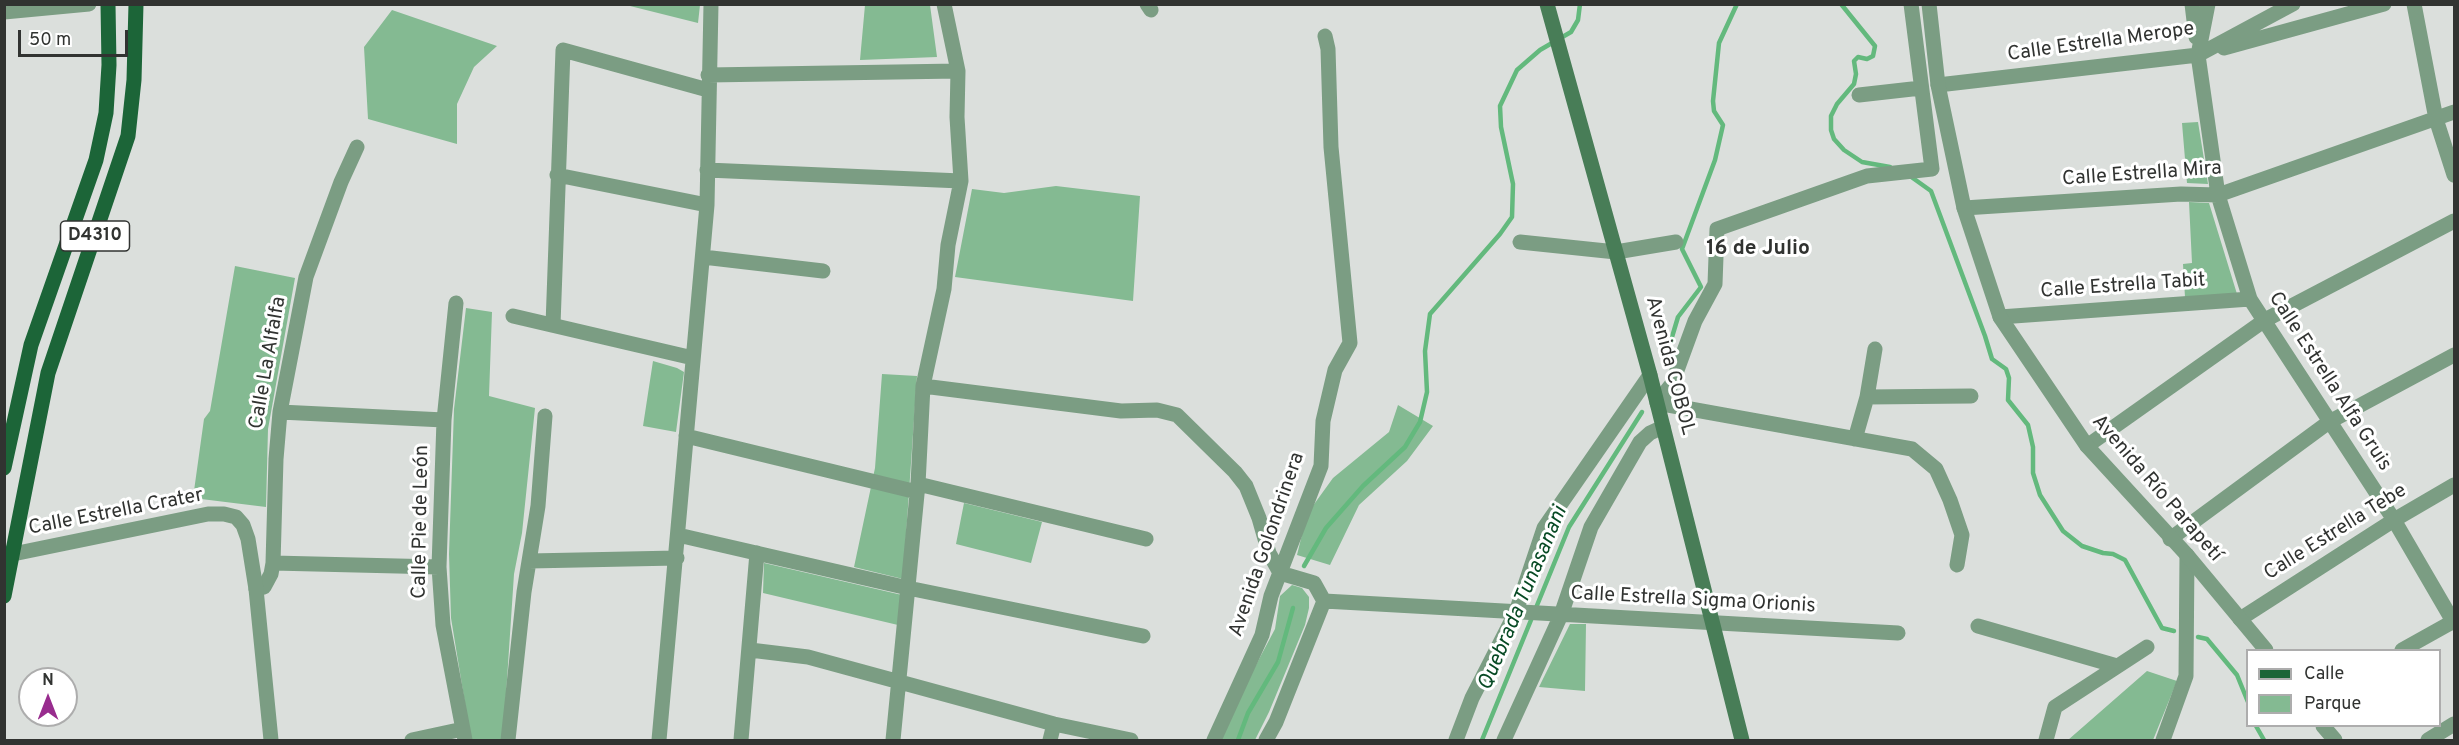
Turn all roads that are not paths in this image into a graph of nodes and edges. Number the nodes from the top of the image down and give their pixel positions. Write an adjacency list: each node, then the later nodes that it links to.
1 (89, 4): 14 (street)
2 (108, 4): 60 (main road, D4310)
3 (136, 4): 67 (main road, D4310)
4 (711, 4): 18 (street)
5 (944, 4): 17 (street)
6 (1547, 4): 35 (main road, Avenida COBOL)
7 (1911, 4): 20 (street)
8 (1929, 4): 19 (street, Avenida Río Parapetí)
9 (2192, 4): 16 (street)
10 (2208, 4): 16 (street, Calle Estrella Alfa Gruis)
11 (2293, 4): 16 (street, Calle Estrella Merope)
12 (2384, 4): 16 (street)
13 (2414, 4): 23 (street)
14 (4, 12)
15 (1325, 36): 75 (street, Avenida Golondrinera)
16 (2198, 55): 19 (street, Calle Estrella Merope); 29 (street, Calle Estrella Alfa Gruis)
17 (958, 72): 18 (street); 28 (street)
18 (708, 82): 25 (street); 26 (street)
19 (1938, 85): 31 (street, Avenida Río Parapetí)
20 (1921, 88): 21 (street); 51 (street)
21 (1859, 95)
22 (2454, 112): 23 (street, Calle Estrella Mira)
23 (2436, 119): 27 (street); 29 (street, Calle Estrella Mira)
24 (357, 147): 52 (street, Calle La Alfalfa)
25 (707, 170): 28 (street); 30 (street)
26 (557, 175): 30 (street); 43 (street)
27 (2454, 175)
28 (961, 181): 48 (street)
29 (2218, 195): 31 (street, Calle Estrella Mira); 38 (street, Calle Estrella Alfa Gruis)
30 (707, 205): 36 (street)
31 (1964, 208): 41 (street, Avenida Río Parapetí)
32 (2454, 221): 42 (street)
33 (1520, 242): 35 (street)
34 (1676, 242): 35 (street)
35 (1616, 252): 47 (main road, Avenida COBOL)
36 (703, 257): 37 (street); 46 (street)
37 (823, 271)
38 (2250, 299): 41 (street, Calle Estrella Tabit); 42 (street, Calle Estrella Alfa Gruis)
39 (456, 303): 54 (street, Calle Pie de León)
40 (513, 316): 43 (street)
41 (2000, 317): 59 (street, Avenida Río Parapetí)
42 (2265, 320): 55 (street, Calle Estrella Alfa Gruis); 59 (street)
43 (553, 326): 46 (street)
44 (1875, 349): 50 (street)
45 (2454, 355): 55 (street)
46 (693, 358): 57 (street)
47 (1650, 375): 51 (main road, Avenida COBOL); 80 (street)
48 (923, 386): 62 (street); 75 (street)
49 (1971, 396): 50 (street)
50 (1867, 397): 58 (street)
51 (1657, 403): 56 (main road, Avenida COBOL); 58 (street)
52 (280, 412): 54 (street); 72 (street, Calle La Alfalfa)
53 (545, 416): 71 (street)
54 (444, 420): 74 (street, Calle Pie de León)
55 (2329, 422): 63 (street, Calle Estrella Alfa Gruis); 66 (street)
56 (1664, 427): 81 (street); 83 (main road, Avenida COBOL)
57 (686, 436): 62 (street); 64 (street)
58 (1855, 439): 73 (street)
59 (2087, 446): 66 (street, Avenida Río Parapetí)
60 (5, 461)
61 (2454, 485): 63 (street, Calle Estrella Tebe)
62 (918, 488): 65 (street); 76 (street)
63 (2394, 520): 82 (street, Calle Estrella Tebe); 84 (street, Calle Estrella Alfa Gruis)
64 (678, 535): 68 (street); 70 (street)
65 (1146, 539)
66 (2170, 539): 69 (street, Avenida Río Parapetí)
67 (9, 553): 77 (street, Calle Estrella Crater); 78 (main road, D4310)
68 (758, 553): 76 (street); 91 (street)
69 (2187, 555): 82 (street, Avenida Río Parapetí); 114 (street)
70 (676, 558): 71 (street); 102 (street)
71 (529, 561): 101 (street)
72 (273, 563): 74 (street); 77 (street, Calle La Alfalfa)
73 (1957, 565)
74 (439, 567): 98 (street, Calle Pie de León)
75 (1280, 573): 79 (street); 107 (street, Avenida Golondrinera)
76 (908, 588): 87 (street); 93 (street)
77 (256, 589): 99 (street)
78 (4, 596)
79 (1324, 601): 80 (street, Calle Estrella Sigma Orionis); 94 (street)
80 (1529, 613): 81 (street, Calle Estrella Sigma Orionis); 110 (street)
81 (1561, 615): 83 (street, Calle Estrella Sigma Orionis); 111 (street)
82 (2240, 619): 89 (street, Avenida Río Parapetí)
83 (1713, 622): 86 (street, Calle Estrella Sigma Orionis); 112 (main road, Avenida COBOL)
84 (2454, 622): 90 (street)
85 (1978, 626): 92 (street)
86 (1898, 633)
87 (1143, 636)
88 (2147, 647): 92 (street)
89 (2264, 649)
90 (2406, 649)
91 (750, 650): 93 (street); 103 (street)
92 (2117, 666): 113 (street)
93 (898, 682): 95 (street); 104 (street)
94 (1276, 722): 108 (street); 109 (street)
95 (1054, 724): 105 (street); 106 (street)
96 (2454, 724): 116 (street)
97 (2324, 727): 115 (street)
98 (464, 735): 100 (street)
99 (271, 741)
100 (412, 741)
101 (508, 741)
102 (658, 741)
103 (741, 741)
104 (893, 741)
105 (1050, 741)
106 (1131, 741)
107 (1214, 741)
108 (1266, 741)
109 (1272, 741)
110 (1456, 741)
111 (1504, 741)
112 (1742, 741)
113 (2046, 741)
114 (2163, 741)
115 (2335, 741)
116 (2428, 741)

